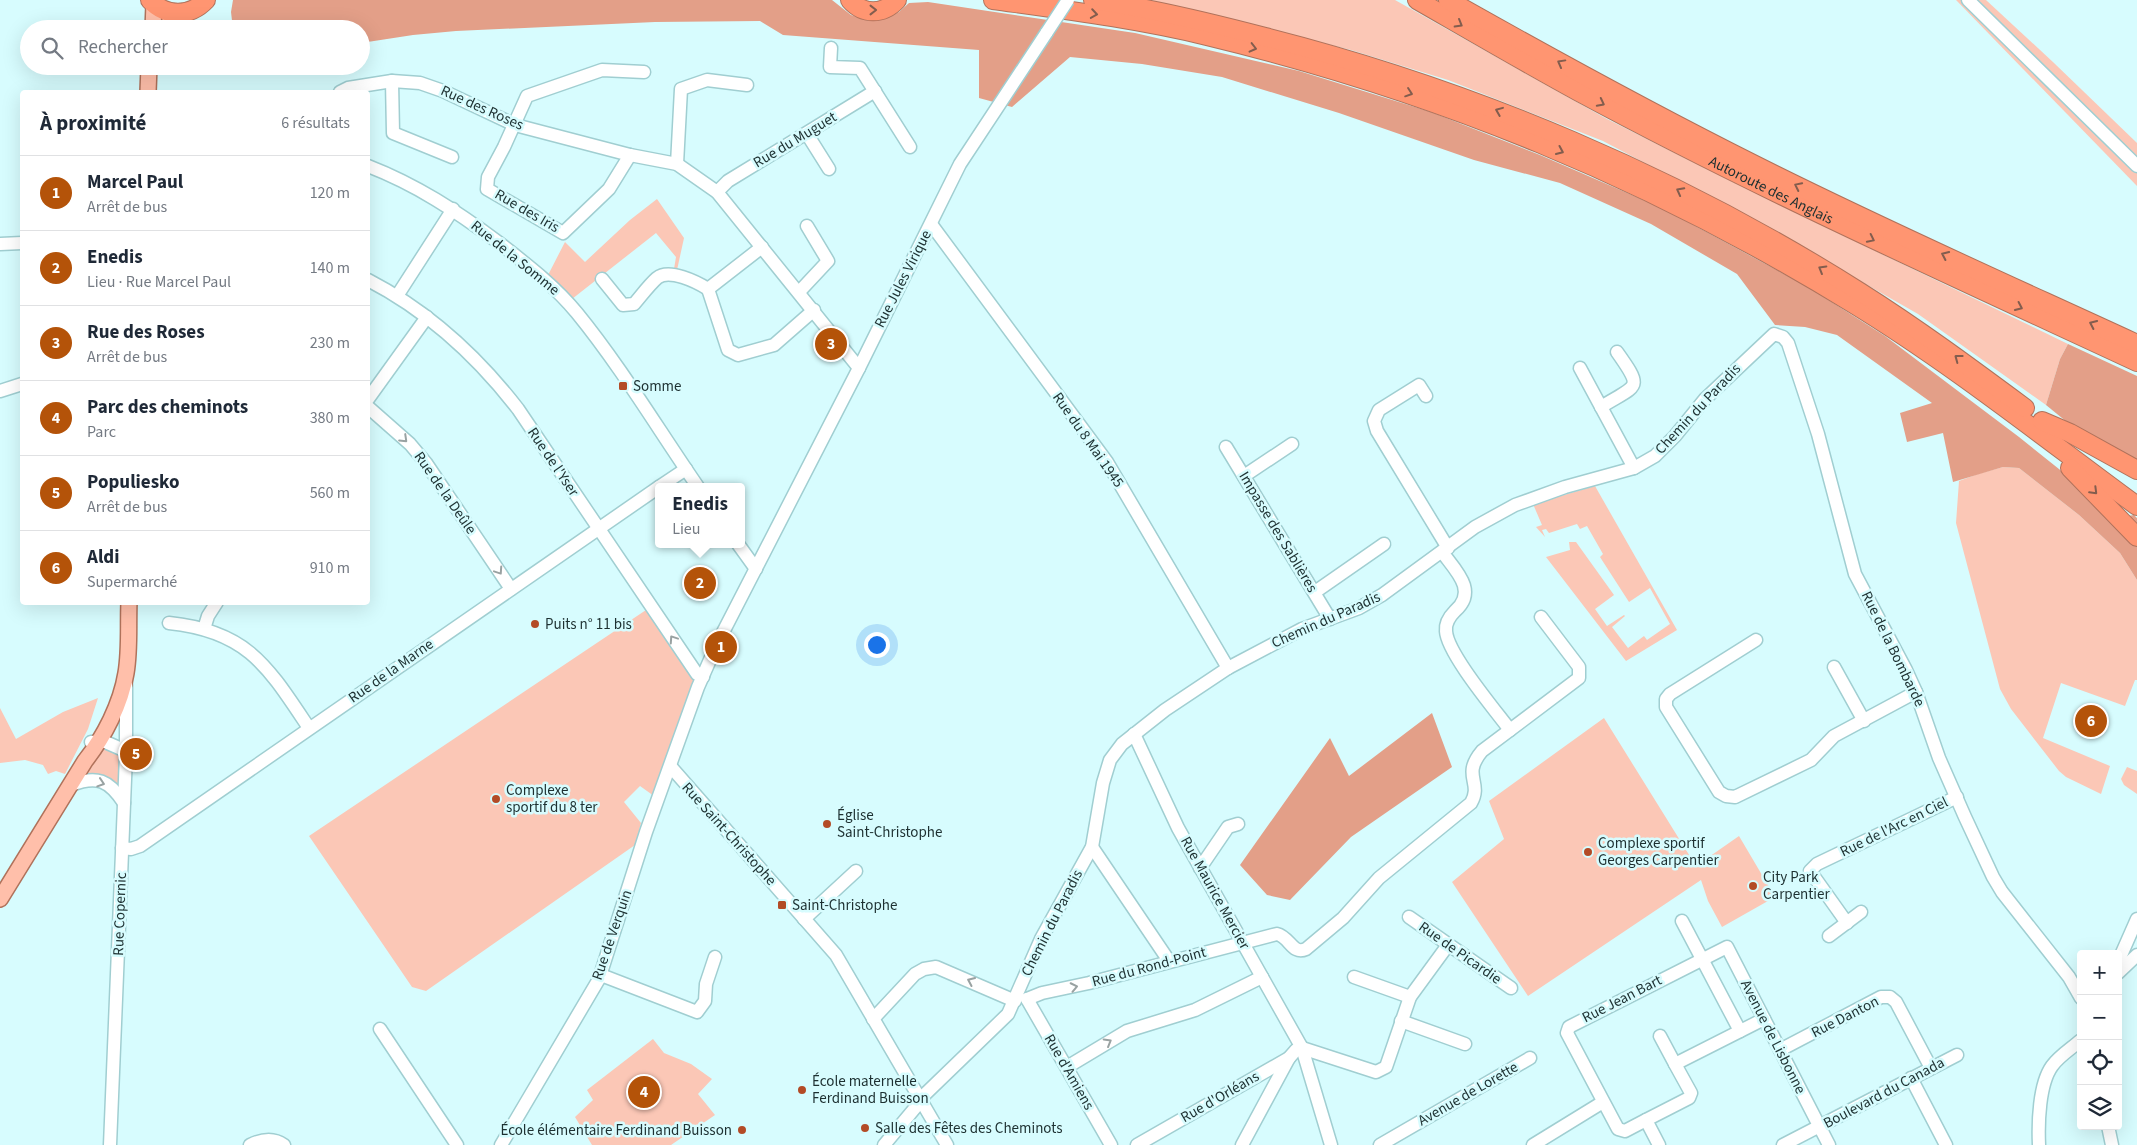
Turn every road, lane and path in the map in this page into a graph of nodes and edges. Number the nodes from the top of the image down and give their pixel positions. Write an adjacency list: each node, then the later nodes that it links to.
1 (206, 0): 11 (highway)
2 (850, 0): 3 (highway, one-way to 3)
3 (896, 0)
4 (993, 0): 59 (highway, one-way to 59)
5 (1068, 0): 35 (street, Rue Jules Virique, bridge)
6 (1093, 0): 59 (highway, one-way to 6)
7 (1417, 0): 50 (highway, Autoroute des Anglais, one-way to 50)
8 (1448, 0): 48 (highway, Autoroute des Anglais, one-way to 8)
9 (1968, 0): 30 (street)
10 (152, 2): 11 (highway); 12 (main road)
11 (178, 13): 13 (main road)
12 (153, 20)
13 (172, 20)
14 (831, 48): 23 (street)
15 (644, 72): 24 (street)
16 (149, 75): 20 (main road)
17 (154, 75): 21 (main road)
18 (392, 81): 22 (street, Rue des Roses); 24 (street, Rue des Roses); 28 (street)
19 (748, 85): 29 (street)
20 (150, 90)
21 (150, 90)
22 (344, 90)
23 (875, 91): 25 (street, Rue du Muguet); 26 (street)
24 (515, 125): 27 (street, Rue des Roses); 27 (street, Rue des Iris)
25 (807, 134): 32 (street); 33 (street, Rue du Muguet)
26 (910, 147)
27 (630, 155): 29 (street, Rue des Roses)
28 (452, 157)
29 (677, 164): 33 (street, Rue des Roses)
30 (2137, 166)
31 (370, 167): 34 (street, Rue de la Somme)
32 (830, 169)
33 (717, 192): 39 (street, Rue des Roses)
34 (453, 209): 44 (street); 63 (street, Rue de la Somme)
35 (931, 224): 51 (street, Rue Jules Virique); 88 (street, Rue du 8 Mai 1945)
36 (808, 226): 43 (street)
37 (20, 243): 38 (street)
38 (0, 244)
39 (762, 247): 42 (street); 43 (street, Rue des Roses)
40 (602, 279): 42 (street)
41 (370, 281): 44 (street, Rue de l'Yser)
42 (708, 289): 45 (street)
43 (799, 292): 45 (street, Rue des Roses)
44 (397, 296): 46 (street, Rue de l'Yser)
45 (814, 310): 51 (street, Rue des Roses)
46 (427, 317): 55 (street); 71 (street, Rue de l'Yser)
47 (1777, 334): 62 (street, Chemin du Paradis); 92 (street, Rue de la Bombarde)
48 (2137, 344)
49 (1617, 352): 57 (street)
50 (2137, 362)
51 (859, 368): 76 (street, Rue Jules Virique)
52 (1580, 368): 57 (street)
53 (20, 385): 54 (street)
54 (0, 390)
55 (370, 395)
56 (1426, 396): 75 (street)
57 (1601, 407): 62 (street)
58 (370, 409): 77 (street, Rue de la Deûle, one-way to 77)
59 (2039, 426): 64 (highway); 69 (highway); 70 (highway); 72 (highway, one-way to 72)
60 (1292, 444): 65 (street)
61 (1226, 447): 65 (street, Impasse des Sablières)
62 (1634, 468): 75 (street, Chemin du Paradis)
63 (686, 469): 66 (street, Rue de la Marne); 67 (street, Rue de la Somme)
64 (2137, 470)
65 (1244, 476): 78 (street, Impasse des Sablières)
66 (665, 483)
67 (695, 483)
68 (655, 490): 71 (street, Rue de la Marne)
69 (2137, 492)
70 (2137, 506)
71 (598, 529): 77 (street, Rue de la Marne); 90 (street, Rue de l'Yser, one-way to 71)
72 (2137, 537)
73 (1384, 544): 78 (street)
74 (741, 548): 76 (street)
75 (1445, 550): 82 (street, Chemin du Paradis); 95 (street)
76 (756, 569): 90 (street, Rue Jules Virique)
77 (511, 589): 94 (street, Rue de la Marne)
78 (1315, 592): 82 (street, Impasse des Sablières)
79 (129, 605): 85 (main road)
80 (215, 605): 84 (street)
81 (1541, 617): 95 (street)
82 (1330, 619): 88 (street, Chemin du Paradis)
83 (169, 623): 84 (street)
84 (204, 629): 94 (street)
85 (128, 636): 87 (main road); 91 (main road)
86 (1756, 640): 93 (street)
87 (122, 651): 91 (main road); 97 (main road)
88 (1228, 668): 96 (street, Chemin du Paradis)
89 (1834, 668): 93 (street)
90 (703, 677): 99 (street, Rue de Verquin)
91 (124, 684): 97 (main road); 98 (street, Rue Copernic)
92 (1916, 692): 93 (street); 101 (street, Rue de la Bombarde)
93 (1864, 721)
94 (309, 728): 105 (street, Rue de la Marne)
95 (1510, 730): 116 (street, Rue du Rond-Point)
96 (1134, 734): 104 (street, Chemin du Paradis); 106 (street, Rue Maurice Mercier)
97 (95, 741): 98 (street); 100 (main road)
98 (126, 751): 102 (street, Rue Copernic)
99 (671, 767): 111 (street, Rue Saint-Christophe); 125 (street, Rue de Verquin)
100 (70, 785): 102 (street, one-way to 102); 108 (main road)
101 (1957, 797): 114 (street, Rue de l'Arc en Ciel); 128 (street, Rue de la Bombarde)
102 (124, 803): 105 (street, Rue Copernic)
103 (1238, 824): 106 (street)
104 (1092, 847): 123 (street); 132 (street, Chemin du Paradis)
105 (122, 848): 155 (street, Rue Copernic)
106 (1200, 868): 116 (street, Rue Maurice Mercier)
107 (856, 871): 111 (street)
108 (0, 899)
109 (1861, 912): 114 (street)
110 (1409, 917): 117 (street, Rue de Picardie)
111 (804, 919): 133 (street, Rue Saint-Christophe)
112 (2137, 920): 119 (street)
113 (1682, 921): 122 (street, Avenue de Lisbonne)
114 (1847, 923): 115 (street)
115 (1829, 936)
116 (1243, 943): 123 (street, Rue du Rond-Point); 126 (street, Rue Maurice Mercier)
117 (1448, 945): 129 (street, Rue de Picardie); 131 (street)
118 (1727, 948): 122 (street, Rue Jean Bart); 134 (street, Avenue de Lisbonne)
119 (2122, 953)
120 (2137, 955): 124 (street)
121 (715, 957): 125 (street)
122 (1702, 959): 137 (street, Avenue de Lisbonne); 151 (street, Rue Jean Bart)
123 (1169, 961): 132 (street, Rue du Rond-Point, one-way to 123)
124 (2122, 970)
125 (601, 975): 159 (street, Rue de Verquin)
126 (1262, 977): 141 (street, Rue Maurice Mercier); 147 (street, one-way to 126)
127 (1354, 977): 131 (street)
128 (2075, 980): 130 (street, Rue de la Bombarde)
129 (1511, 988)
130 (2080, 995)
131 (1410, 997): 135 (street)
132 (1020, 998): 133 (street, one-way to 133); 147 (street, Rue d'Amiens); 150 (street, Chemin du Paradis)
133 (873, 1018): 150 (street, Rue Saint-Christophe)
134 (1764, 1019): 137 (street); 142 (street, Avenue de Lisbonne)
135 (1401, 1021): 140 (street); 141 (street)
136 (380, 1029): 158 (street)
137 (1740, 1031): 146 (street)
138 (1660, 1036): 146 (street)
139 (2077, 1043): 172 (street)
140 (1465, 1044)
141 (1302, 1048): 144 (street, Rue d'Orléans); 165 (street, Rue Maurice Mercier)
142 (1780, 1050): 148 (street, Rue Danton); 153 (street, Avenue de Lisbonne)
143 (1957, 1054): 148 (street, Boulevard du Canada)
144 (1289, 1058): 163 (street, Rue d'Orléans); 164 (street)
145 (1530, 1058): 166 (street, Avenue de Lorette)
146 (1675, 1064): 152 (street, Rue Jean Bart)
147 (1067, 1067): 162 (street, Rue d'Amiens)
148 (1931, 1068): 149 (street, Boulevard du Canada)
149 (1911, 1078): 153 (street, Boulevard du Canada); 171 (street)
150 (919, 1100): 160 (street, Chemin du Paradis); 161 (street, Rue Saint-Christophe)
151 (1603, 1102): 152 (street, Rue Jean Bart); 167 (street)
152 (1646, 1120): 168 (street)
153 (1820, 1127): 169 (street, Boulevard du Canada); 170 (street, Avenue de Lisbonne)
154 (2109, 1130): 173 (street)
155 (110, 1145)
156 (250, 1145): 157 (street)
157 (284, 1145)
158 (457, 1145)
159 (501, 1145)
160 (884, 1145)
161 (946, 1145)
162 (1111, 1145)
163 (1137, 1145)
164 (1242, 1145)
165 (1331, 1145)
166 (1380, 1145)
167 (1533, 1145)
168 (1659, 1145)
169 (1783, 1145)
170 (1829, 1145)
171 (1946, 1145)
172 (2039, 1145)
173 (2112, 1145)

